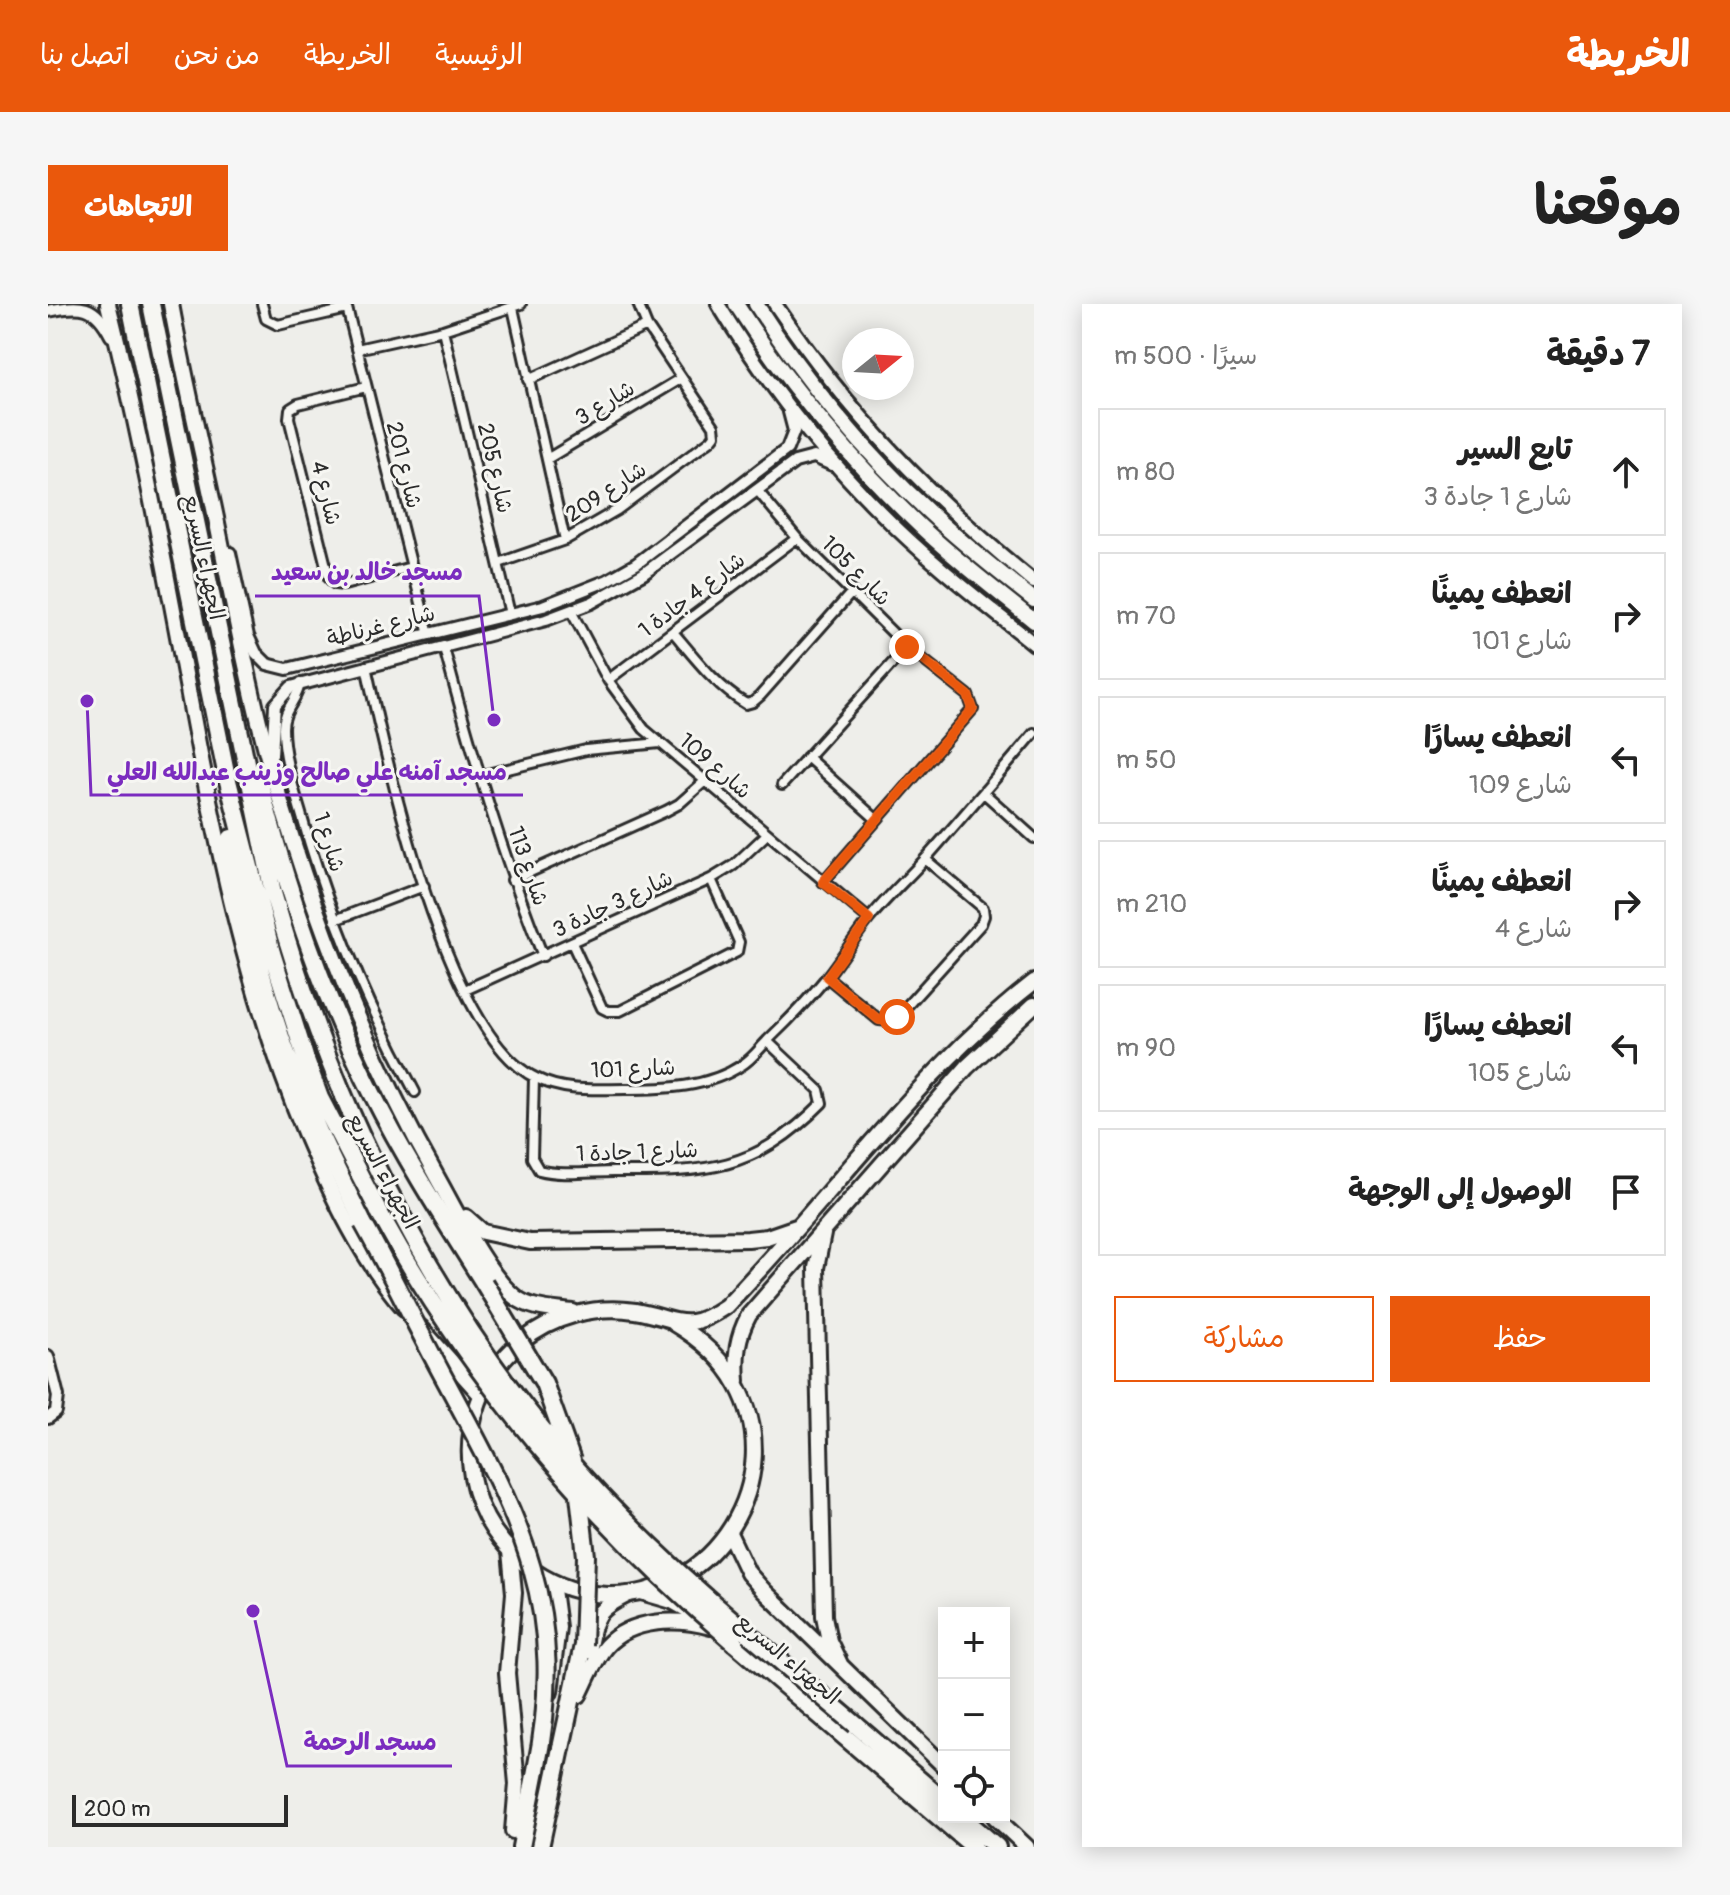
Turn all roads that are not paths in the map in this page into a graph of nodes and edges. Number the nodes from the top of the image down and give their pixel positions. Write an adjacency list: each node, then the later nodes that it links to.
1 (108, 304): 21 (main road, الجهراء السريع)
2 (119, 304): 19 (highway)
3 (130, 304): 19 (highway, الجهراء السريع)
4 (151, 304): 26 (highway, الجهراء السريع)
5 (161, 304): 26 (highway)
6 (171, 304): 23 (main road, الجهراء السريع)
7 (262, 304): 13 (street)
8 (638, 304): 16 (street)
9 (718, 304): 25 (main road)
10 (736, 304): 46 (main road)
11 (756, 304): 43 (main road)
12 (775, 304): 39 (main road)
13 (346, 306): 18 (street, شارع 201)
14 (517, 306): 17 (street); 22 (street)
15 (57, 308): 21 (street)
16 (647, 326): 20 (street); 22 (street)
17 (443, 330): 18 (street); 35 (street, شارع 205)
18 (357, 349): 24 (street, شارع 201)
19 (144, 373): 58 (highway, الجهراء السريع)
20 (682, 378): 28 (street, شارع 3); 33 (street, شارع 209)
21 (127, 379): 93 (main road, الجهراء السريع)
22 (528, 380): 28 (street)
23 (187, 385): 53 (street, شارع غرناطة); 60 (main road, الجهراء السريع)
24 (366, 387): 36 (street, شارع 201); 36 (street, شارع 4)
25 (781, 394): 27 (street); 30 (main road)
26 (171, 404): 34 (highway, الجهراء السريع)
27 (784, 451): 29 (street); 37 (street, شارع غرناطة)
28 (547, 459): 33 (street)
29 (795, 462): 30 (street); 31 (street, شارع غرناطة)
30 (846, 476): 49 (main road)
31 (757, 490): 32 (street, شارع 105); 40 (street, شارع غرناطة)
32 (797, 538): 41 (street, شارع 105); 47 (street, شارع 4 جادة 1)
33 (565, 540): 35 (street, شارع 209)
34 (204, 559): 101 (highway, bridge); 105 (highway, الجهراء السريع, bridge)
35 (499, 563): 45 (street, شارع 205)
36 (411, 567): 48 (street, شارع 201)
37 (622, 572): 38 (street, شارع غرناطة); 40 (street)
38 (606, 581): 42 (street); 45 (street, شارع غرناطة)
39 (1034, 582)
40 (629, 583): 42 (street, شارع غرناطة)
41 (852, 592): 47 (street); 50 (street, شارع 105)
42 (611, 594): 44 (street, شارع غرناطة)
43 (1034, 600)
44 (571, 611): 51 (street, شارع غرناطة); 54 (street, شارع 109)
45 (510, 614): 48 (street, شارع غرناطة)
46 (1034, 621)
47 (674, 633): 54 (street, شارع 4 جادة 1)
48 (429, 635): 53 (street, شارع غرناطة)
49 (1034, 644)
50 (907, 647): 59 (street); 65 (street, شارع 105)
51 (444, 648): 52 (street, شارع غرناطة); 61 (street, شارع 113)
52 (366, 666): 55 (street, شارع غرناطة); 72 (street, شارع 101)
53 (298, 668): 55 (street)
54 (608, 680): 57 (street, شارع 109)
55 (300, 683): 60 (street); 74 (street, شارع 1)
56 (1034, 733): 64 (street, شارع 101)
57 (660, 743): 61 (street); 62 (street, شارع 109)
58 (223, 757): 110 (highway, bridge); 113 (highway, الجهراء السريع, bridge)
59 (807, 757): 63 (street); 65 (street)
60 (272, 770): 84 (main road, الجهراء السريع)
61 (479, 776): 70 (street, شارع 113)
62 (705, 781): 66 (street, شارع 109); 70 (street)
63 (782, 785)
64 (984, 793): 67 (street); 68 (street, شارع 101)
65 (876, 819): 71 (street)
66 (766, 835): 69 (street, شارع 3 جادة 3); 71 (street, شارع 109)
67 (1034, 838)
68 (925, 859): 73 (street, شارع 101); 77 (street)
69 (711, 879): 75 (street, شارع 3 جادة 3); 75 (street)
70 (512, 880): 76 (street, شارع 113)
71 (823, 882): 73 (street, شارع 109)
72 (424, 886): 74 (street); 79 (street, شارع 101)
73 (869, 919): 77 (street, شارع 101)
74 (335, 920): 83 (street, شارع 1)
75 (572, 943): 76 (street, شارع 3 جادة 3)
76 (543, 956): 79 (street, شارع 3 جادة 3)
77 (827, 977): 81 (street, شارع 101)
78 (1034, 982): 85 (main road)
79 (465, 990): 82 (street, شارع 101)
80 (1034, 1005): 86 (main road)
81 (767, 1041): 82 (street, شارع 101); 82 (street, شارع 1 جادة 1)
82 (534, 1078)
83 (415, 1092)
84 (449, 1199): 85 (main road); 89 (main road, الجهراء السريع)
85 (800, 1225): 87 (main road)
86 (825, 1229): 88 (main road); 102 (main road)
87 (774, 1255): 88 (main road); 90 (main road)
88 (790, 1269): 92 (main road)
89 (581, 1313): 90 (main road); 93 (main road)
90 (673, 1323): 92 (main road)
91 (48, 1356): 94 (street)
92 (737, 1386): 95 (main road)
93 (481, 1395): 96 (main road)
94 (48, 1418)
95 (729, 1533): 98 (main road); 102 (main road, الجهراء السريع)
96 (510, 1551): 97 (main road); 108 (main road)
97 (552, 1582): 98 (main road); 100 (main road)
98 (634, 1593): 99 (main road, الجهراء السريع); 101 (main road)
99 (711, 1627): 103 (main road); 112 (main road, الجهراء السريع)
100 (558, 1637): 101 (main road); 108 (main road)
101 (586, 1644): 103 (main road); 111 (highway)
102 (841, 1666): 104 (main road, الجهراء السريع)
103 (579, 1695): 111 (main road)
104 (938, 1760)
105 (938, 1796)
106 (969, 1823): 114 (highway)
107 (1001, 1823): 115 (main road)
108 (513, 1831): 109 (main road)
109 (509, 1847)
110 (521, 1847)
111 (543, 1847)
112 (965, 1847)
113 (974, 1847)
114 (997, 1847)
115 (1027, 1847)

